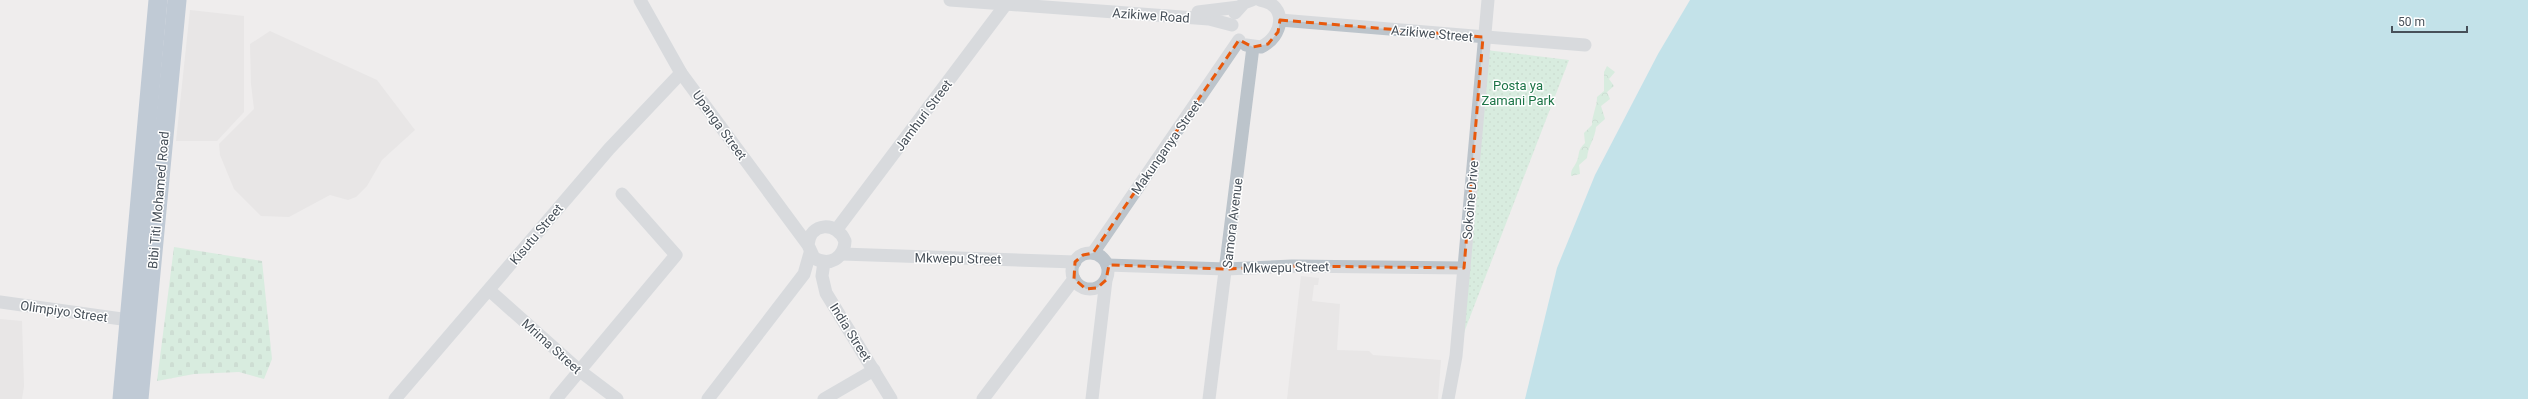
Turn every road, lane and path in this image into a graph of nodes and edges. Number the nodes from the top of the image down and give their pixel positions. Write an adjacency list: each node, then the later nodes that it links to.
1 (158, 0): 33 (highway, Bibi Titi Mohamed Road)
2 (177, 0): 37 (highway, Bibi Titi Mohamed Road)
3 (640, 0): 17 (street, Upanga Street)
4 (950, 0): 9 (street, Azikiwe Road)
5 (1049, 0): 10 (street, Azikiwe Road)
6 (1252, 0): 10 (street, Azikiwe Road)
7 (1260, 0): 11 (street)
8 (1488, 0): 13 (street, Sokoine Drive)
9 (1008, 2): 12 (street, Azikiwe Road); 20 (street, Jamhuri Street)
10 (1239, 7): 12 (street)
11 (1280, 20): 13 (street, Azikiwe Street); 16 (street)
12 (1232, 25): 14 (street)
13 (1483, 37): 15 (street, Azikiwe Street); 27 (street, Sokoine Drive)
14 (1239, 40): 16 (street); 22 (street, Makunganya Street)
15 (1585, 45)
16 (1252, 47): 28 (street, Samora Avenue)
17 (681, 73): 19 (street, Upanga Street); 31 (street, Kisutu Street)
18 (622, 194): 35 (street)
19 (793, 224): 21 (street); 24 (street, Upanga Street)
20 (837, 228): 21 (street); 23 (street)
21 (813, 231): 24 (street)
22 (1093, 253): 25 (street, Mkwepu Street); 26 (street)
23 (842, 254): 24 (street); 25 (street, Mkwepu Street)
24 (816, 255): 34 (street, India Street); 41 (street); 42 (street)
25 (1075, 262): 29 (street)
26 (1107, 265): 28 (street, Mkwepu Street); 30 (street)
27 (1464, 268): 28 (street, Mkwepu Street); 48 (street, Sokoine Drive)
28 (1226, 269): 47 (street, Samora Avenue)
29 (1074, 279): 30 (street); 45 (street)
30 (1106, 280): 46 (street)
31 (489, 290): 35 (street, Mrima Street); 38 (street, Kisutu Street)
32 (0, 302): 33 (street, Olimpiyo Street)
33 (129, 320): 36 (highway, Bibi Titi Mohamed Road)
34 (874, 370): 43 (street); 44 (street, India Street)
35 (580, 371): 39 (street); 40 (street, Mrima Street)
36 (122, 399)
37 (139, 399)
38 (395, 399)
39 (556, 399)
40 (617, 399)
41 (708, 399)
42 (715, 399)
43 (824, 399)
44 (891, 399)
45 (983, 399)
46 (1092, 399)
47 (1209, 399)
48 (1448, 399)

